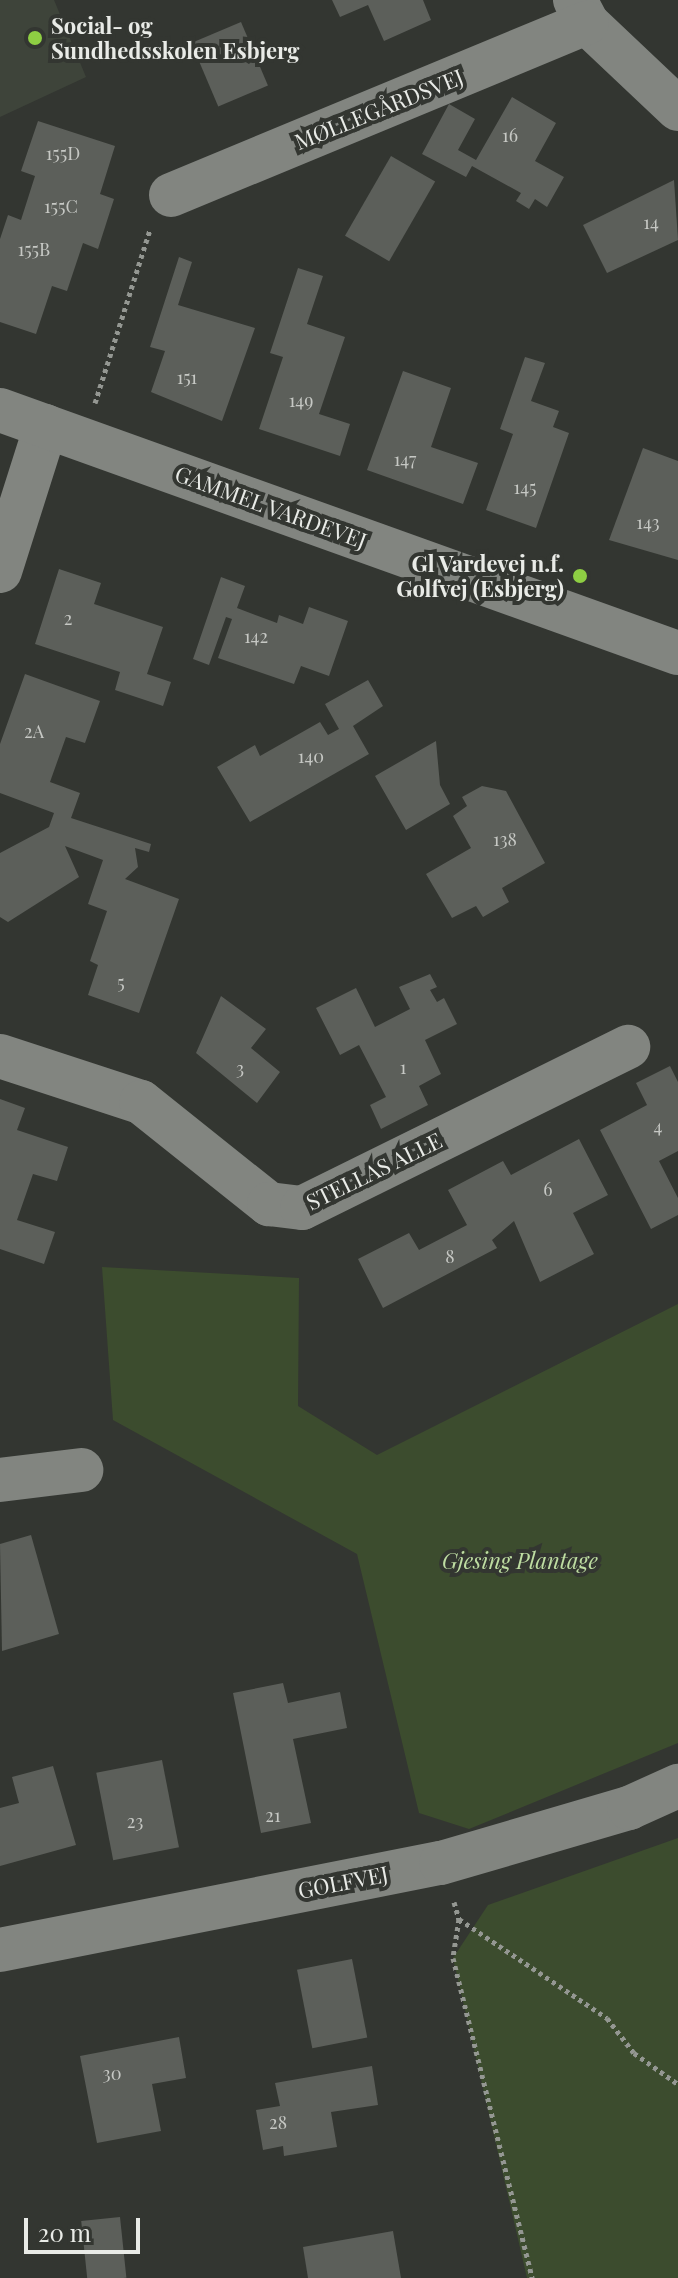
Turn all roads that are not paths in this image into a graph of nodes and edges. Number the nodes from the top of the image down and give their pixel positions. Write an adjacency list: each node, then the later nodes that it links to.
1 (581, 12): 2 (street, MØLLEGÅRDSVEJ); 3 (street, MØLLEGÅRDSVEJ)
2 (678, 109)
3 (171, 195)
4 (0, 410): 5 (street, GAMMEL VARDEVEJ)
5 (64, 432): 6 (street); 7 (street, GAMMEL VARDEVEJ)
6 (0, 571)
7 (678, 653)
8 (628, 1047): 9 (street, STELLAS ALLE)
9 (0, 1056)
10 (81, 1470): 11 (street)
11 (0, 1480)
12 (678, 1786): 13 (street, GOLFVEJ)
13 (0, 1950)

